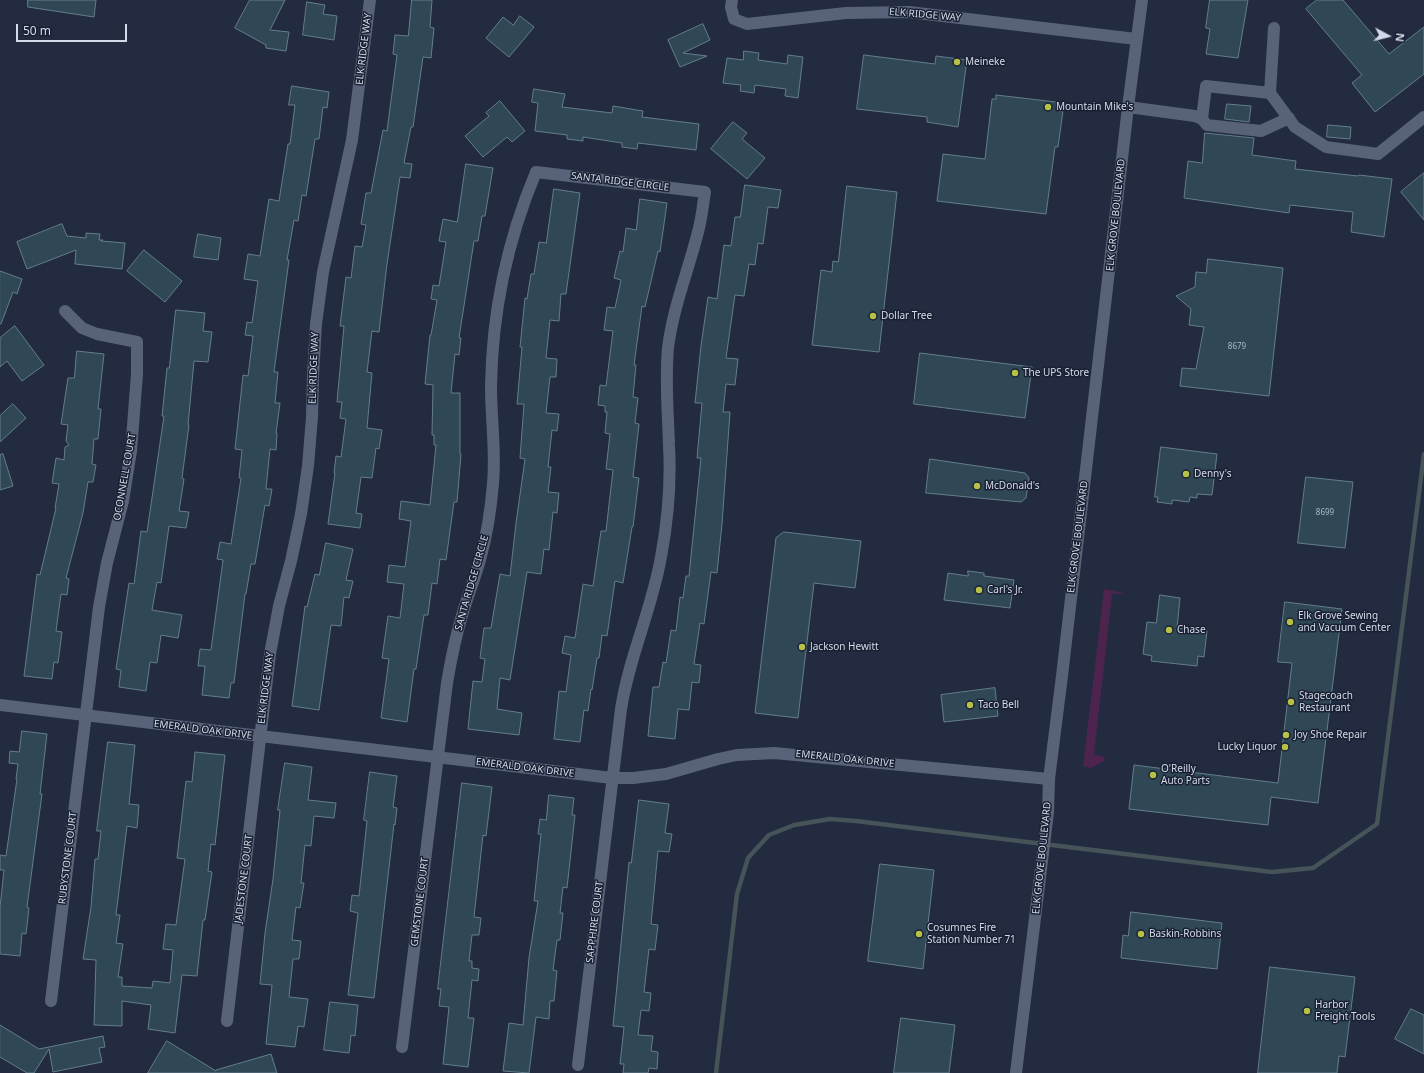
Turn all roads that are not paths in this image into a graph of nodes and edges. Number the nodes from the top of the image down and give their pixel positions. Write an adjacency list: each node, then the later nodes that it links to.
1 (370, 0): 14 (street, ELK RIDGE WAY)
2 (732, 0): 5 (street, ELK RIDGE WAY)
3 (1142, 0): 5 (street, ELK GROVE BOULEVARD)
4 (1274, 28): 6 (street)
5 (1136, 39): 7 (street, ELK GROVE BOULEVARD)
6 (1270, 93): 9 (street); 10 (street)
7 (1128, 107): 10 (street); 17 (street, ELK GROVE BOULEVARD)
8 (1424, 117): 9 (street)
9 (1289, 118): 10 (street)
10 (1202, 119)
11 (65, 311): 13 (street, OCONNELL COURT)
12 (0, 705): 13 (street, EMERALD OAK DRIVE)
13 (85, 715): 14 (street, EMERALD OAK DRIVE); 18 (street, RUBYSTONE COURT)
14 (260, 737): 15 (street, EMERALD OAK DRIVE); 19 (street, JADESTONE COURT)
15 (437, 758): 16 (street, EMERALD OAK DRIVE); 16 (street, SANTA RIDGE CIRCLE); 20 (street, GEMSTONE COURT)
16 (612, 778): 17 (street, EMERALD OAK DRIVE); 21 (street, SAPPHIRE COURT)
17 (1049, 779): 22 (street, ELK GROVE BOULEVARD)
18 (51, 1001)
19 (227, 1021)
20 (402, 1047)
21 (578, 1065)
22 (1016, 1073)

